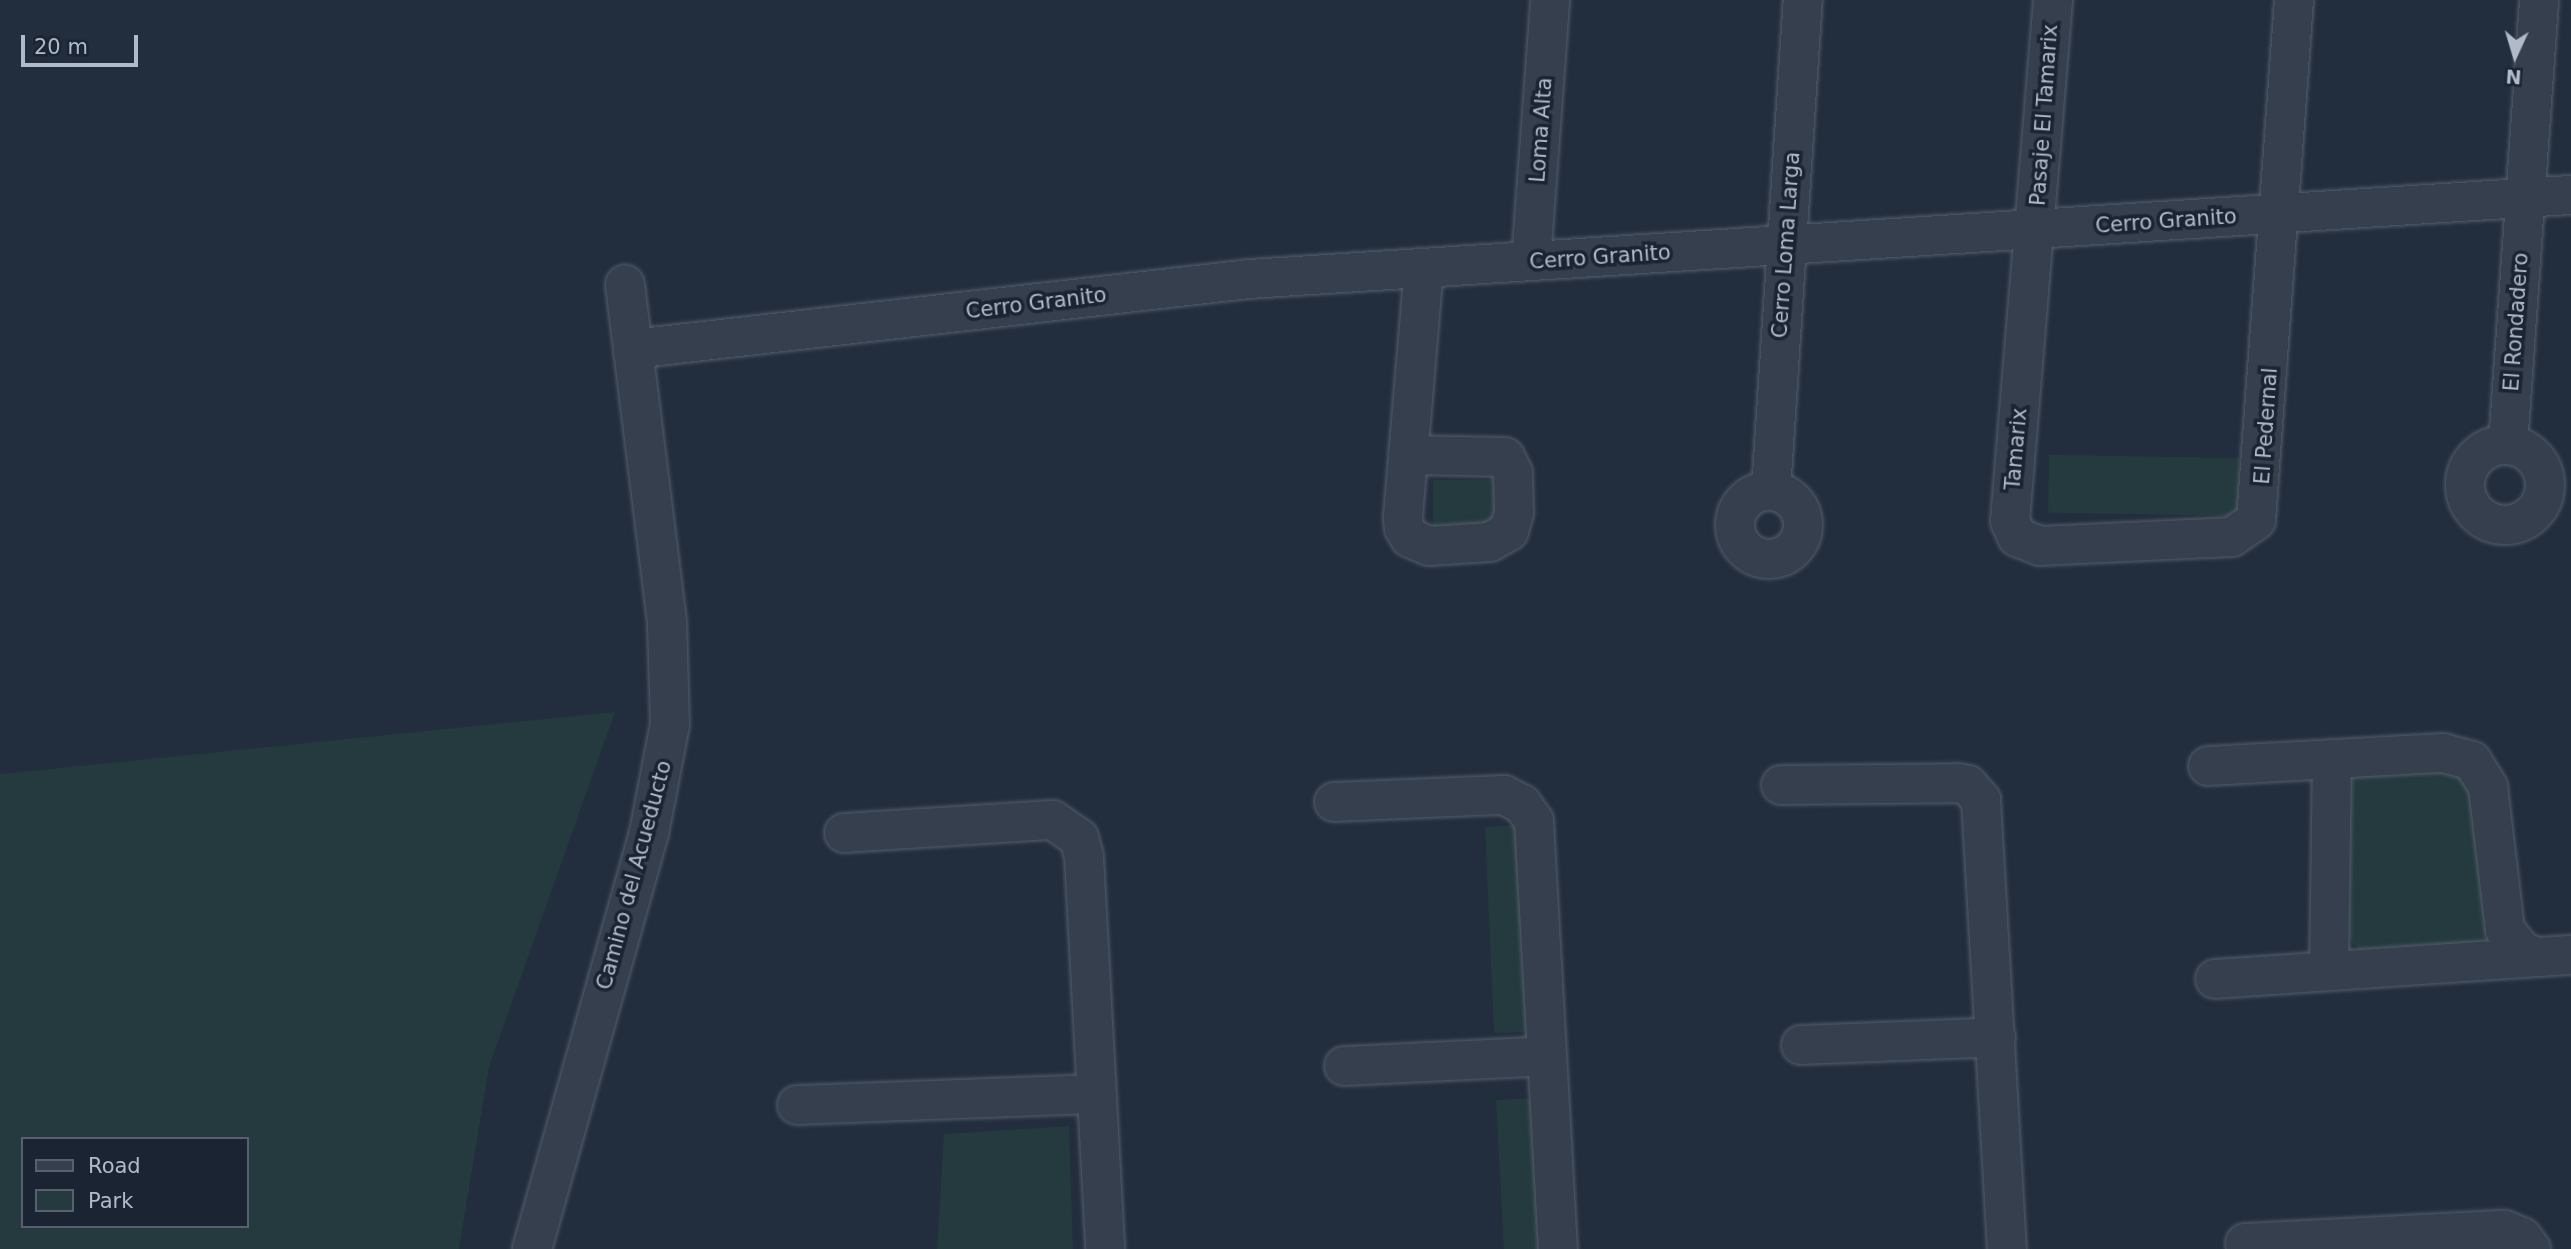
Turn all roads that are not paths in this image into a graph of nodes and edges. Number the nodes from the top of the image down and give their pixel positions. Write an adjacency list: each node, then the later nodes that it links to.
1 (1550, 0): 11 (street, Loma Alta)
2 (1803, 0): 10 (street, Cerro Loma Larga)
3 (2053, 0): 9 (street, Pasaje El Tamarix)
4 (2294, 0): 8 (street, El Pedernal)
5 (2539, 0): 7 (street, El Rondadero)
6 (2571, 195): 7 (street, Cerro Granito)
7 (2524, 199): 8 (street, Cerro Granito); 15 (street, El Rondadero)
8 (2279, 214): 9 (street, Cerro Granito); 18 (street, El Pedernal)
9 (2036, 229): 10 (street, Cerro Granito); 18 (street, Tamarix)
10 (1785, 245): 11 (street, Cerro Granito); 17 (street, Cerro Loma Larga)
11 (1531, 261): 12 (street, Cerro Granito)
12 (1424, 268): 14 (street, Cerro Granito); 16 (street)
13 (625, 285): 14 (street, Camino del Acueducto)
14 (633, 349): 35 (street, Camino del Acueducto)
15 (2508, 445)
16 (1408, 455)
17 (1771, 491)
18 (2144, 542)
19 (2332, 759): 20 (street); 24 (street); 25 (street)
20 (2208, 766)
21 (1781, 785): 27 (street)
22 (1334, 802): 29 (street)
23 (844, 833): 31 (street)
24 (2553, 956): 25 (street)
25 (2329, 971): 26 (street)
26 (2215, 979)
27 (1996, 1037): 28 (street); 38 (street)
28 (1801, 1045)
29 (1547, 1056): 30 (street); 37 (street)
30 (1344, 1066)
31 (1096, 1094): 32 (street); 36 (street)
32 (797, 1105)
33 (2245, 1243): 34 (street)
34 (2352, 1243): 39 (street)
35 (532, 1249)
36 (1105, 1249)
37 (1558, 1249)
38 (2007, 1249)
39 (2530, 1249)

